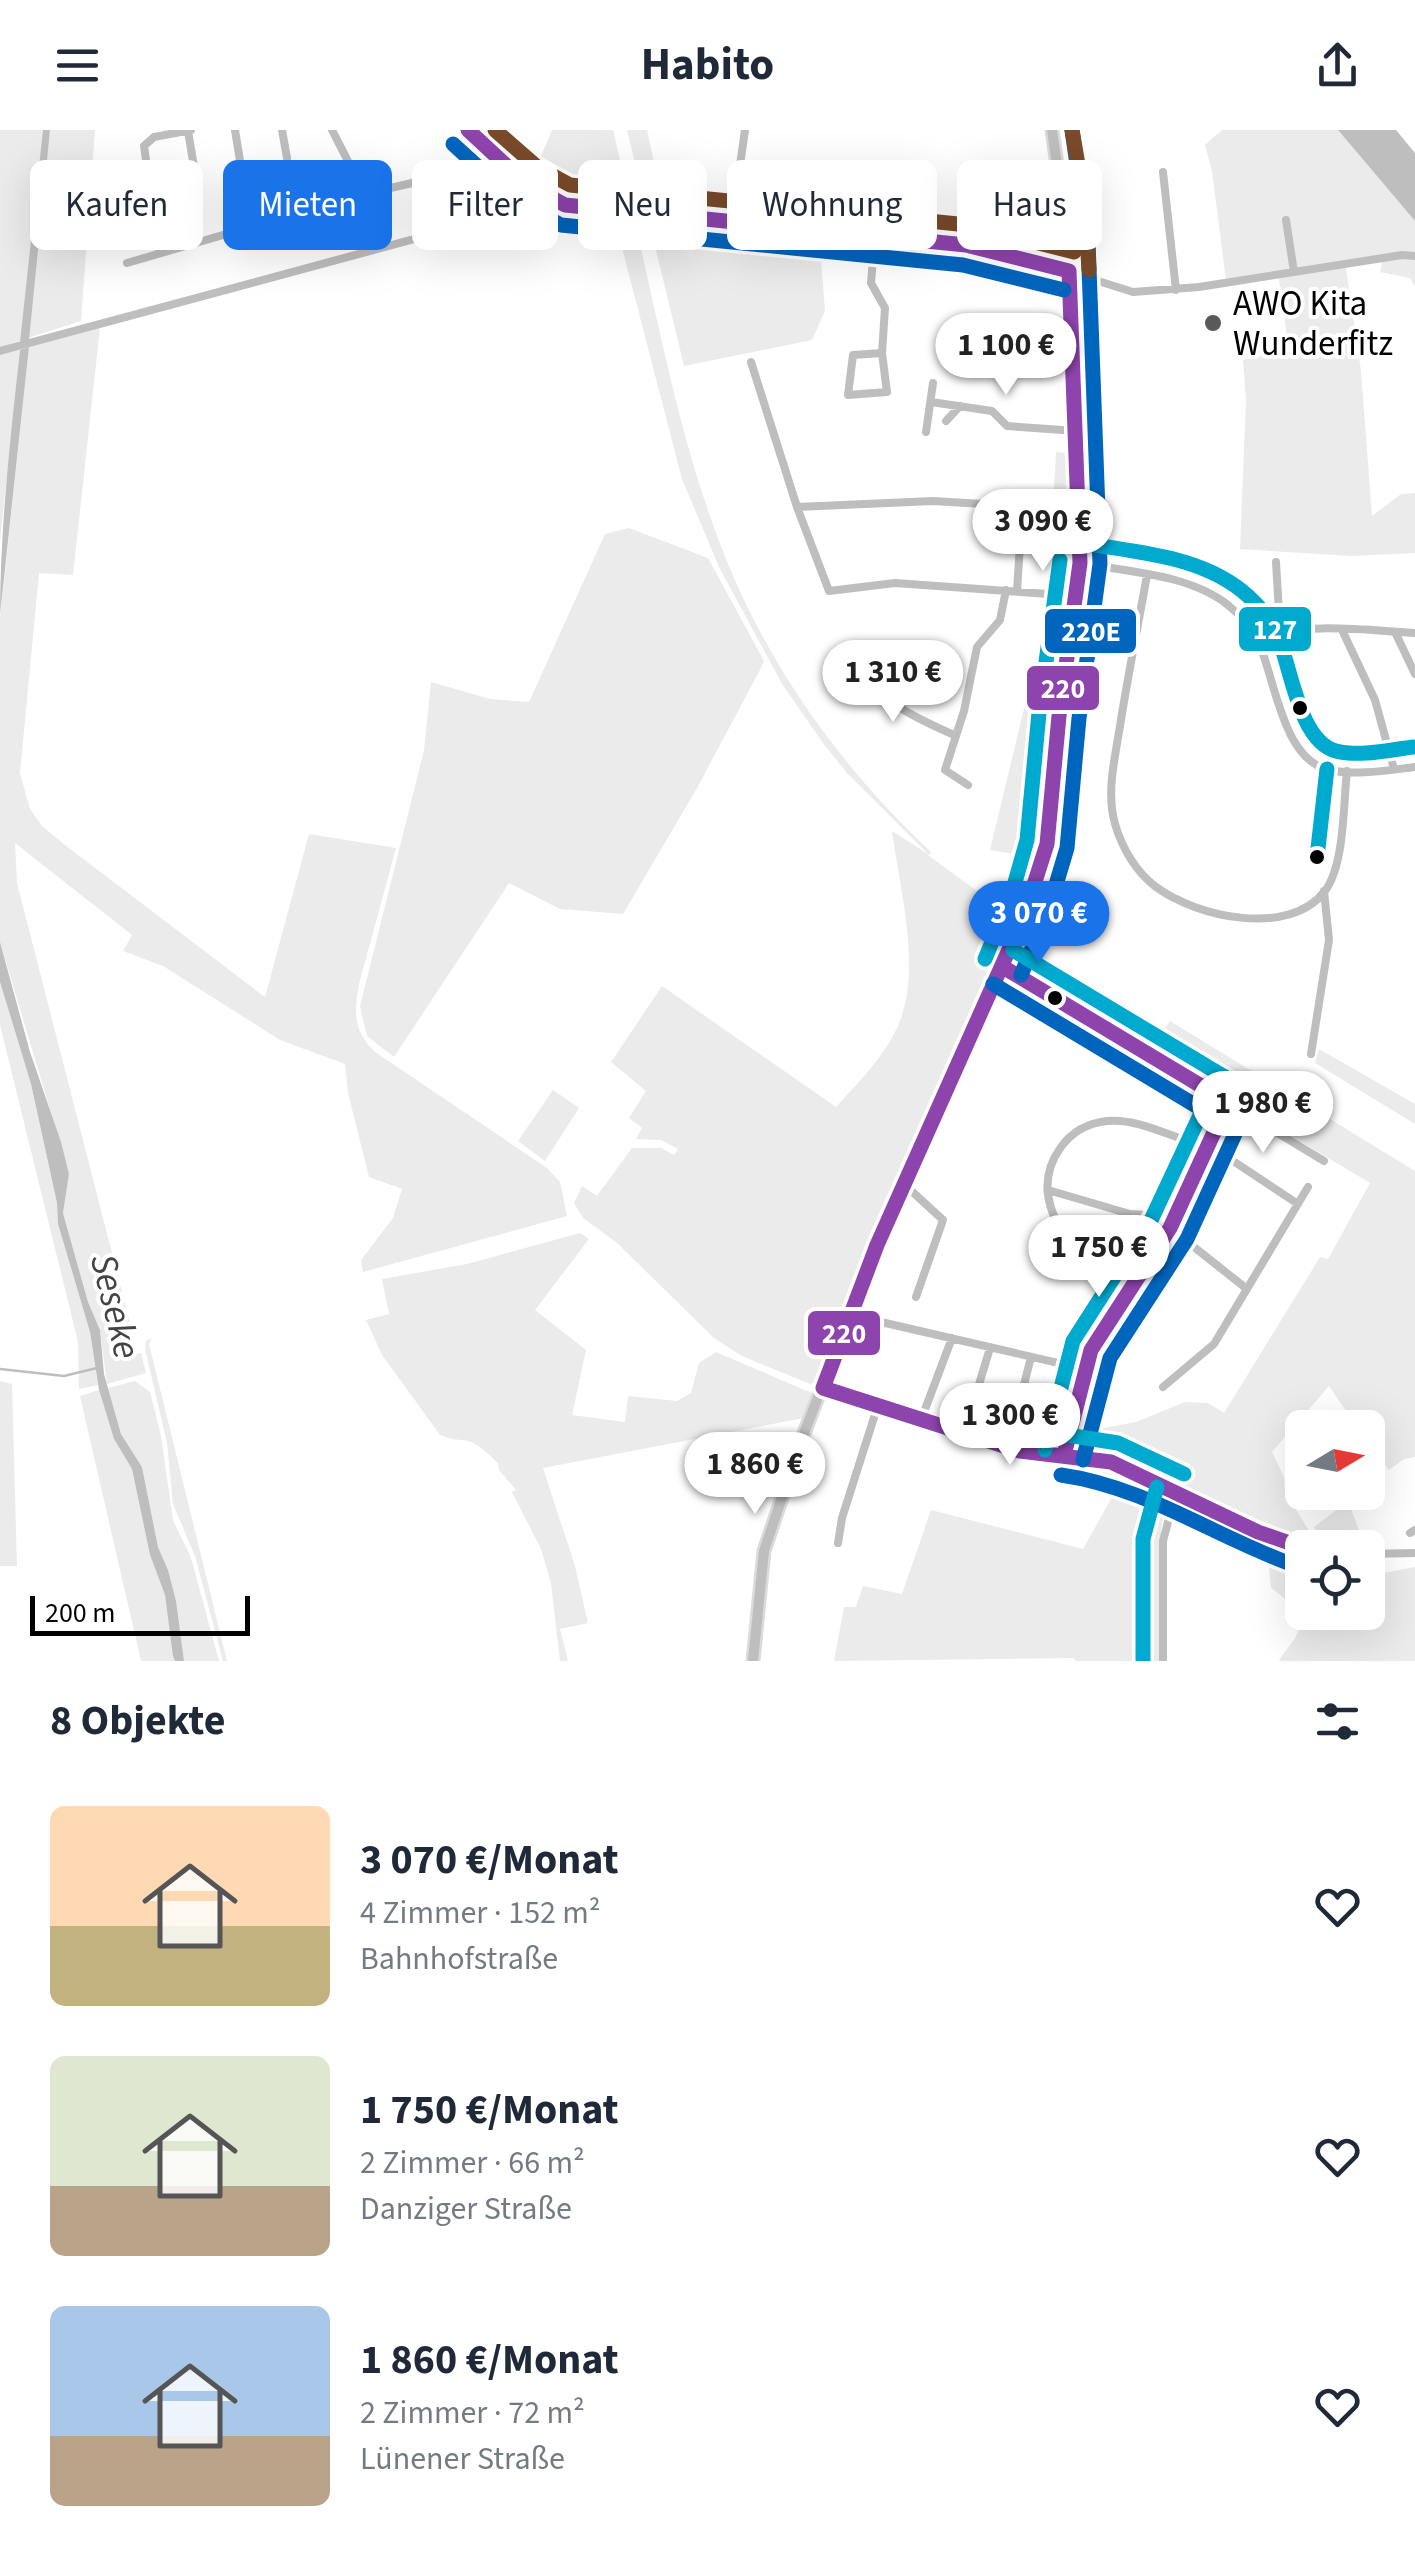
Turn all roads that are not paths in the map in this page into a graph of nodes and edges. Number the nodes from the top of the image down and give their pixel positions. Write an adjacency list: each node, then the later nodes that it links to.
1 (189, 130): 9 (street); 22 (street)
2 (236, 130): 10 (street)
3 (282, 130): 8 (street)
4 (332, 130): 11 (street)
5 (468, 130): 12 (street)
6 (745, 130): 13 (street)
7 (1052, 130): 25 (main road)
8 (286, 158)
9 (193, 160)
10 (240, 160)
11 (347, 160)
12 (498, 160)
13 (741, 160)
14 (1163, 172): 27 (street)
15 (558, 201): 17 (street)
16 (1286, 220): 26 (street)
17 (727, 221)
18 (223, 234): 22 (street)
19 (412, 240): 28 (street)
20 (937, 243): 25 (street)
21 (873, 250): 29 (street)
22 (159, 252): 24 (street)
23 (1415, 256): 26 (street)
24 (127, 263)
25 (1070, 271): 27 (street); 35 (main road)
26 (1294, 272): 27 (street)
27 (1176, 290)
28 (0, 352)
29 (882, 353): 29 (street)
30 (751, 362): 37 (street)
31 (933, 384): 32 (street)
32 (930, 402): 33 (street); 36 (street)
33 (960, 406): 34 (street); 35 (street)
34 (946, 421)
35 (1077, 431): 39 (main road)
36 (926, 432)
37 (796, 507): 41 (street); 42 (street)
38 (1276, 562): 44 (street)
39 (1080, 563): 40 (street); 43 (main road)
40 (1146, 575): 48 (street); 56 (street)
41 (1006, 590): 42 (street); 51 (street)
42 (1017, 591): 43 (street)
43 (1076, 596): 57 (main road)
44 (1280, 630): 45 (street); 48 (street)
45 (1342, 630): 46 (street); 53 (street)
46 (1394, 632): 47 (street); 50 (street)
47 (1415, 633)
48 (1256, 638): 54 (street)
49 (865, 673): 51 (street)
50 (1415, 674)
51 (956, 736): 55 (street)
52 (1415, 767): 53 (street)
53 (1394, 769): 54 (street)
54 (1346, 771): 56 (street)
55 (968, 784)
56 (1324, 892): 58 (street)
57 (1002, 966): 59 (street); 62 (main road)
58 (1311, 1054)
59 (1228, 1102): 60 (street); 61 (street)
60 (1210, 1145): 64 (street); 65 (street); 66 (street)
61 (1324, 1161)
62 (904, 1184): 70 (street); 77 (main road)
63 (1308, 1187): 65 (street)
64 (1048, 1190): 66 (street); 69 (street)
65 (1298, 1204): 68 (street)
66 (1176, 1216): 67 (street)
67 (1170, 1228): 68 (street); 69 (street)
68 (1247, 1289): 76 (street)
69 (1124, 1295): 75 (street)
70 (916, 1297)
71 (868, 1319): 72 (street)
72 (952, 1338): 73 (street); 79 (street)
73 (990, 1348): 74 (street); 80 (street)
74 (1032, 1358): 75 (street); 81 (street)
75 (1084, 1369): 82 (street)
76 (1164, 1387)
77 (823, 1388): 78 (street); 88 (main road)
78 (878, 1405): 79 (street); 85 (street)
79 (921, 1420): 80 (street)
80 (964, 1434): 81 (street)
81 (1008, 1448): 82 (street)
82 (1064, 1455): 83 (street)
83 (1176, 1492): 84 (street); 89 (street)
84 (1285, 1541)
85 (838, 1543)
86 (1415, 1553): 87 (street)
87 (1385, 1554)
88 (753, 1661)
89 (1163, 1661)

